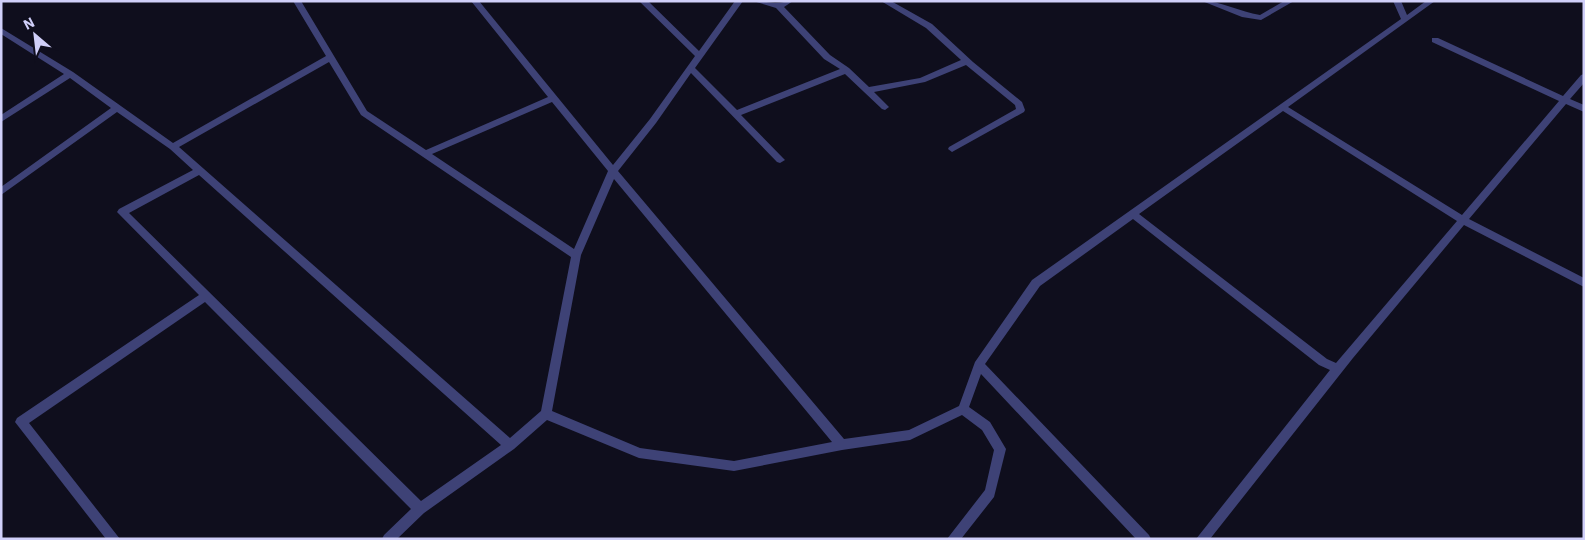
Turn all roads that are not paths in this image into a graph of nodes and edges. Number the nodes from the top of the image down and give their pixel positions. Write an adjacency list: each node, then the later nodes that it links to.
1 (297, 1): 17 (street)
2 (474, 1): 24 (street)
3 (643, 1): 16 (street)
4 (739, 1): 16 (street)
5 (757, 1): 12 (street)
6 (789, 1): 12 (street)
7 (886, 1): 18 (street)
8 (1206, 1): 9 (street)
9 (1290, 1)
10 (1397, 1): 13 (street)
11 (1431, 1): 13 (street)
12 (779, 6): 20 (street)
13 (1405, 20): 28 (street)
14 (1, 30): 21 (street)
15 (1435, 40): 25 (street)
16 (700, 56): 19 (street)
17 (331, 57): 32 (street); 34 (street)
18 (967, 61): 23 (street); 33 (street)
19 (691, 68): 30 (street); 37 (street)
20 (846, 70): 23 (street); 30 (street)
21 (70, 74): 26 (street); 31 (street)
22 (1584, 77): 25 (street)
23 (867, 90): 27 (street)
24 (554, 98): 34 (street); 37 (street)
25 (1564, 100): 29 (street); 40 (street)
26 (118, 107): 32 (street); 38 (street)
27 (885, 107)
28 (1282, 108): 39 (street); 40 (street)
29 (1584, 109)
30 (735, 114): 35 (street)
31 (1, 119)
32 (173, 146): 36 (street)
33 (952, 149)
34 (425, 154): 41 (street)
35 (780, 160)
36 (200, 170): 43 (street); 49 (street)
37 (613, 171): 41 (street); 48 (street)
38 (1, 192)
39 (1134, 215): 44 (street); 45 (street)
40 (1463, 220): 42 (street); 45 (street)
41 (576, 255): 47 (street)
42 (1584, 283)
43 (206, 296): 50 (street); 51 (street)
44 (979, 365): 46 (street); 54 (street)
45 (1338, 369): 55 (street)
46 (964, 409): 48 (street); 53 (street)
47 (546, 414): 48 (street); 49 (street)
48 (842, 444)
49 (510, 445): 50 (street)
50 (420, 509): 52 (street)
51 (114, 539)
52 (388, 539)
53 (953, 539)
54 (1145, 539)
55 (1202, 539)

